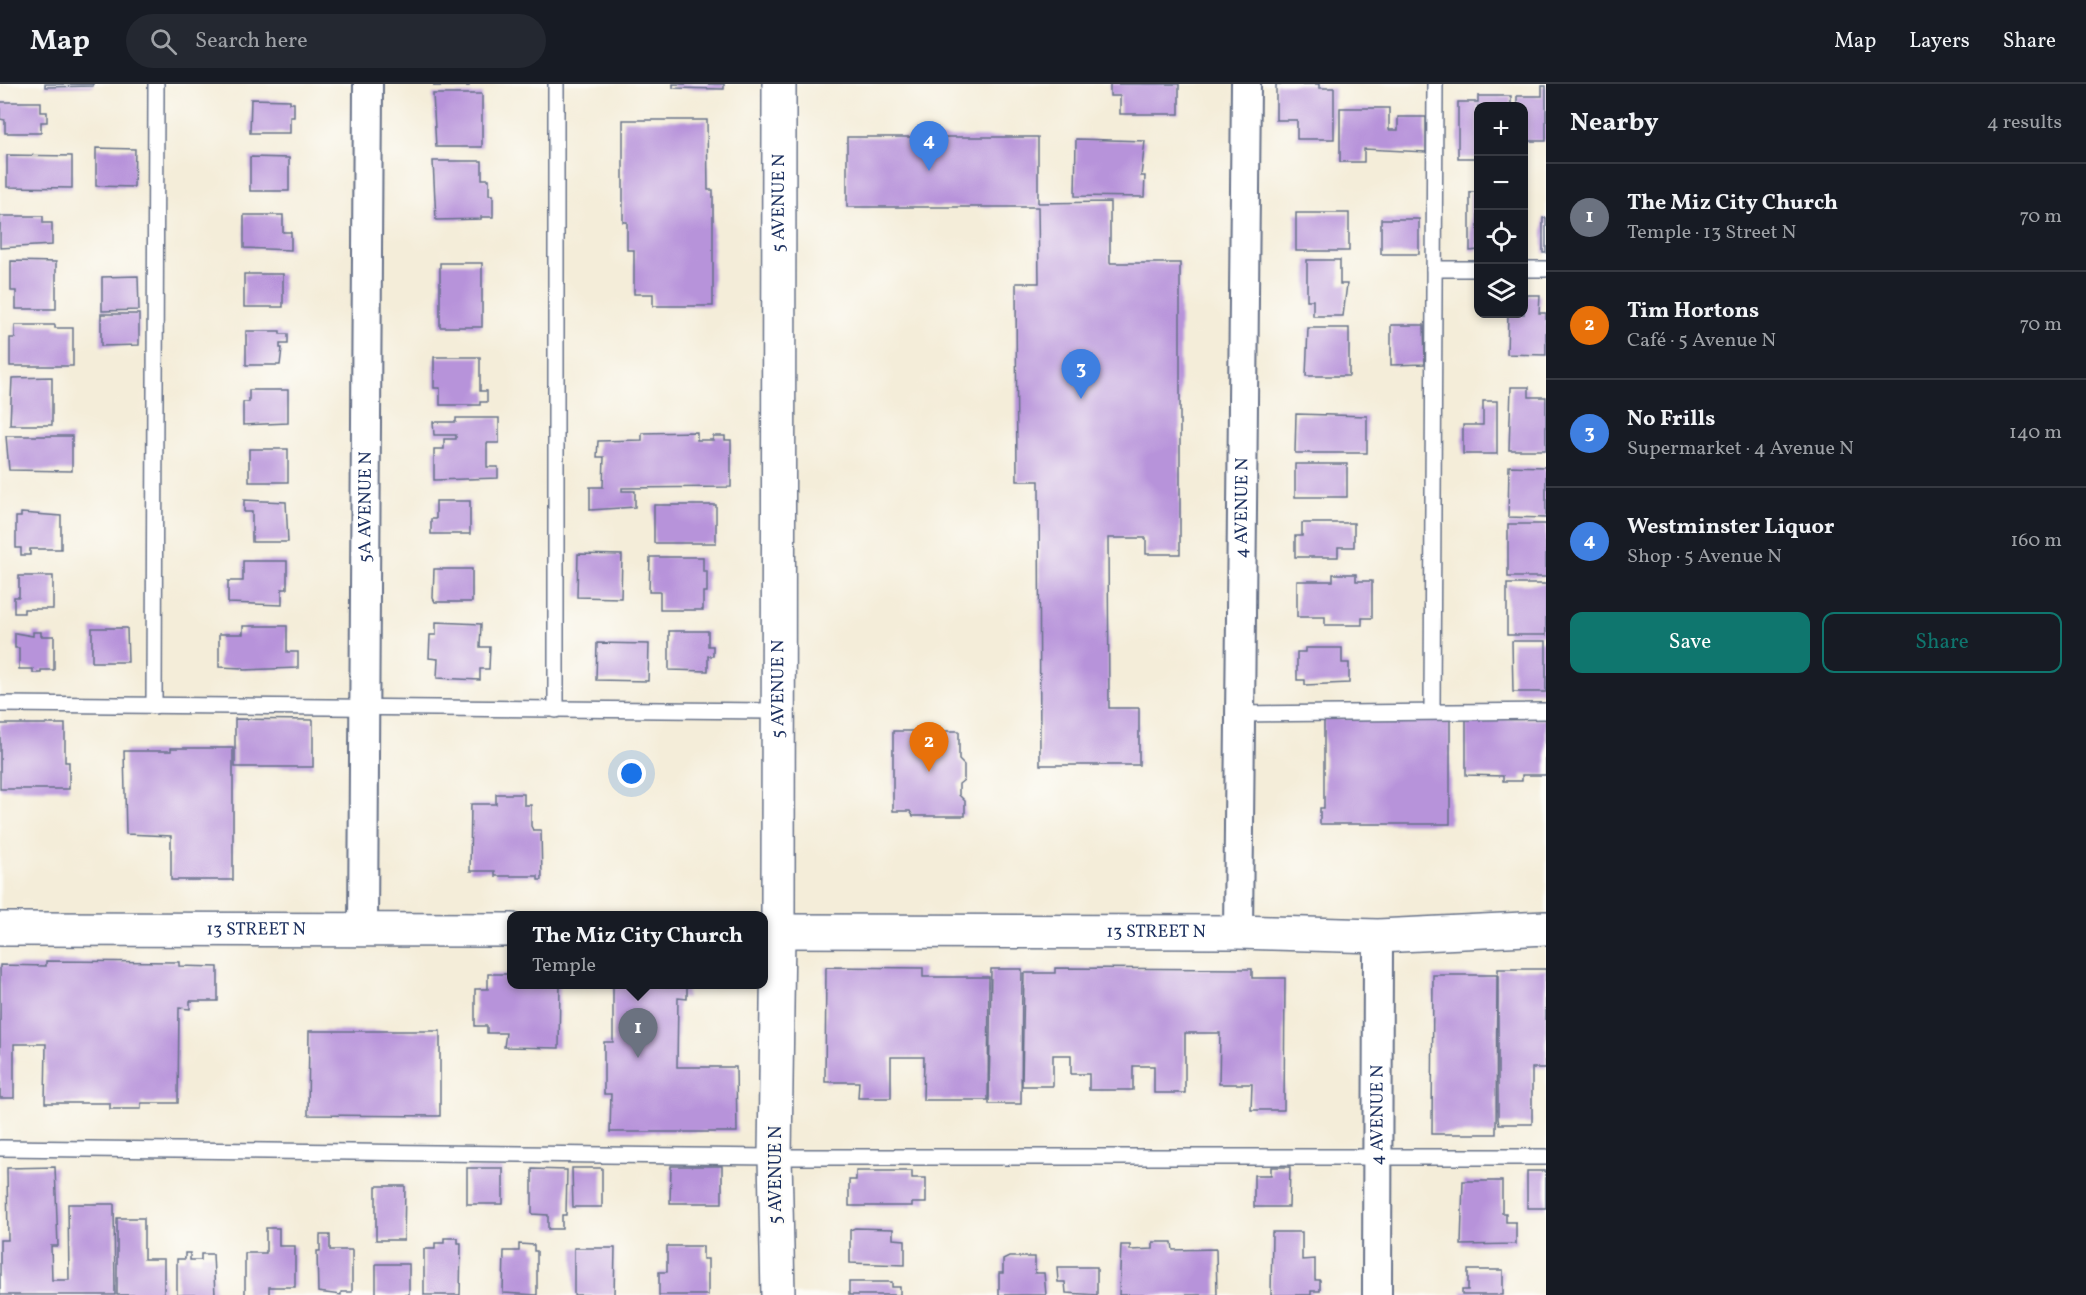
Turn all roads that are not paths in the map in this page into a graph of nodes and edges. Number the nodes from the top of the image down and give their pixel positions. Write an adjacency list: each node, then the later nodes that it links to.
1 (156, 84): 12 (lane)
2 (368, 84): 13 (street, 5A AVENUE N)
3 (556, 84): 14 (lane)
4 (779, 84): 15 (street, 5 AVENUE N)
5 (1246, 84): 18 (street, 4 AVENUE N)
6 (1435, 84): 7 (lane)
7 (1434, 268): 8 (lane); 16 (lane)
8 (1474, 269)
9 (1528, 269): 10 (lane)
10 (1546, 269)
11 (0, 704): 12 (lane)
12 (154, 706): 13 (lane)
13 (364, 709): 14 (lane); 21 (street, 5A AVENUE N)
14 (556, 710): 15 (lane)
15 (779, 711): 23 (street, 5 AVENUE N)
16 (1432, 711): 17 (lane); 18 (lane)
17 (1546, 711)
18 (1240, 714): 24 (street, 4 AVENUE N)
19 (1546, 928): 25 (street, 13 STREET N)
20 (0, 929): 21 (street, 13 STREET N)
21 (363, 930): 22 (street, 13 STREET N)
22 (507, 930)
23 (771, 931): 24 (street, 13 STREET N); 27 (street, 5 AVENUE N)
24 (1238, 932): 25 (street, 13 STREET N)
25 (1378, 936): 29 (street, 4 AVENUE N)
26 (0, 1148): 27 (lane)
27 (775, 1157): 29 (lane); 30 (street, 5 AVENUE N)
28 (1546, 1157): 29 (lane)
29 (1377, 1158): 31 (street, 4 AVENUE N)
30 (778, 1295)
31 (1377, 1295)

